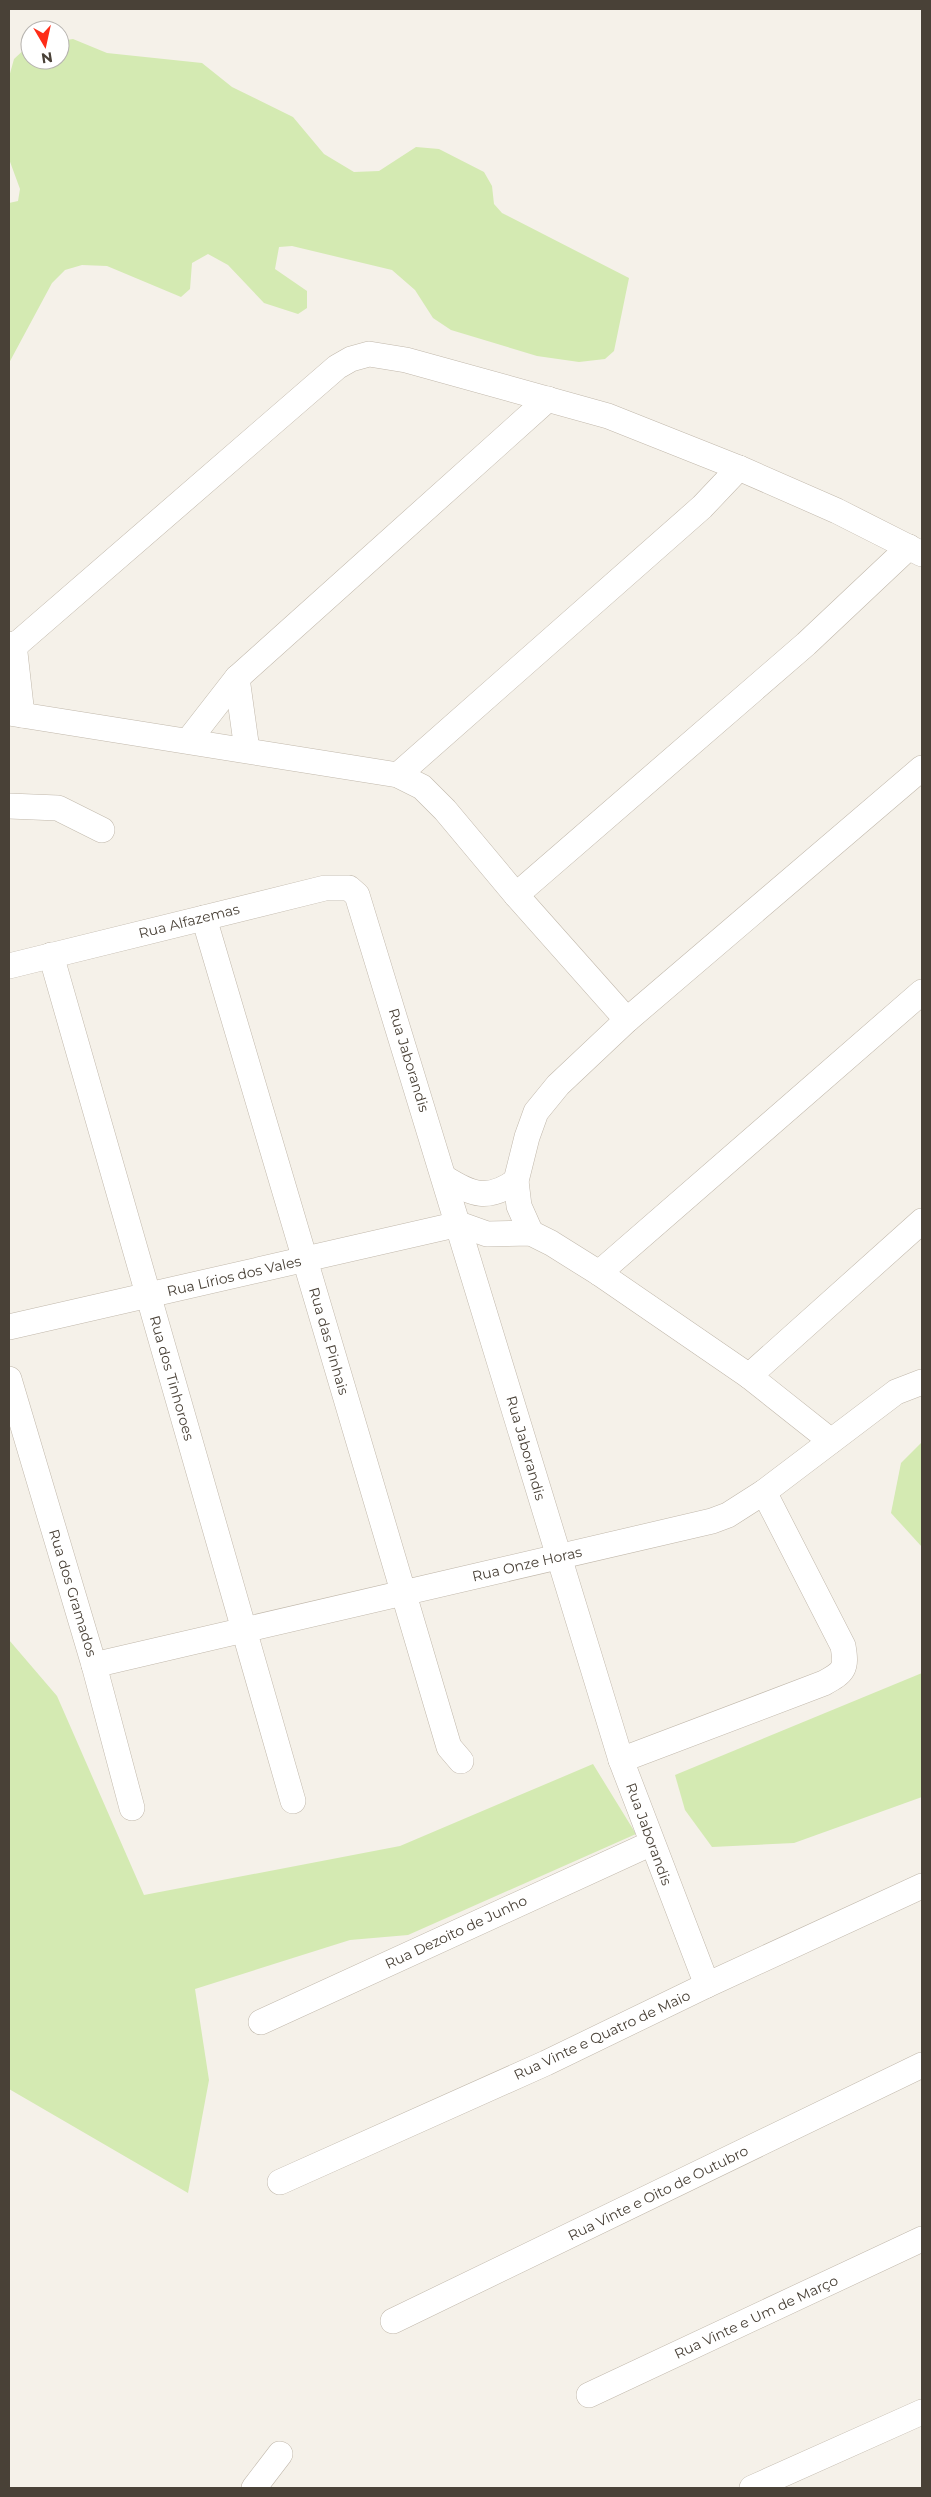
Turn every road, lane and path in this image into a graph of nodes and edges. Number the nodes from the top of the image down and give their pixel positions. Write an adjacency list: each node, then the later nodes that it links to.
1 (548, 400): 2 (street); 4 (street); 5 (street)
2 (739, 468): 3 (street); 10 (street)
3 (916, 551): 13 (street)
4 (12, 647): 6 (street)
5 (237, 678): 7 (street); 8 (street)
6 (16, 714): 7 (street)
7 (188, 741): 8 (street)
8 (247, 750): 10 (street)
9 (922, 768): 19 (street)
10 (398, 775): 13 (street)
11 (9, 806): 12 (street)
12 (102, 830)
13 (516, 895): 19 (street)
14 (362, 905): 15 (street, Rua Alfazemas); 20 (street, Rua Jaborandis)
15 (204, 918): 16 (street, Rua Alfazemas); 25 (street, Rua das Pinhais)
16 (51, 955): 17 (street, Rua Alfazemas); 27 (street, Rua dos Tinhoroes)
17 (9, 966)
18 (922, 992): 26 (street)
19 (627, 1020): 21 (street)
20 (445, 1178): 21 (street); 23 (street, Rua Jaborandis)
21 (516, 1181): 24 (street)
22 (922, 1221): 29 (street)
23 (460, 1224): 24 (street); 25 (street, Rua Lírios dos Vales); 34 (street, Rua Jaborandis)
24 (532, 1233): 26 (street)
25 (305, 1259): 27 (street, Rua Lírios dos Vales); 35 (street, Rua das Pinhais)
26 (599, 1273): 29 (street)
27 (148, 1295): 28 (street, Rua Lírios dos Vales); 36 (street, Rua dos Tinhoroes)
28 (9, 1327)
29 (749, 1376): 32 (street)
30 (9, 1378): 37 (street, Rua dos Gramados)
31 (922, 1382): 32 (street, Rua Onze Horas)
32 (831, 1441): 33 (street, Rua Onze Horas)
33 (764, 1492): 34 (street, Rua Onze Horas); 39 (street)
34 (558, 1557): 35 (street, Rua Onze Horas); 39 (street, Rua Jaborandis)
35 (403, 1593): 36 (street, Rua Onze Horas); 38 (street, Rua das Pinhais)
36 (244, 1630): 37 (street, Rua Onze Horas); 40 (street, Rua dos Tinhoroes)
37 (94, 1665): 41 (street, Rua dos Gramados)
38 (461, 1760)
39 (621, 1760): 42 (street, Rua Jaborandis)
40 (293, 1801)
41 (132, 1808)
42 (652, 1842): 44 (street, Rua Jaborandis); 45 (street, Rua Dezoito de Junho)
43 (922, 1886): 44 (street, Rua Vinte e Quatro de Maio)
44 (707, 1985): 47 (street, Rua Vinte e Quatro de Maio)
45 (261, 2022)
46 (922, 2065): 49 (street, Rua Vinte e Oito de Outubro)
47 (280, 2182)
48 (922, 2239): 50 (street, Rua Vinte e Um de Março)
49 (393, 2321)
50 (589, 2395)
51 (922, 2412): 54 (street)
52 (280, 2454): 53 (street)
53 (254, 2488)
54 (752, 2488)

